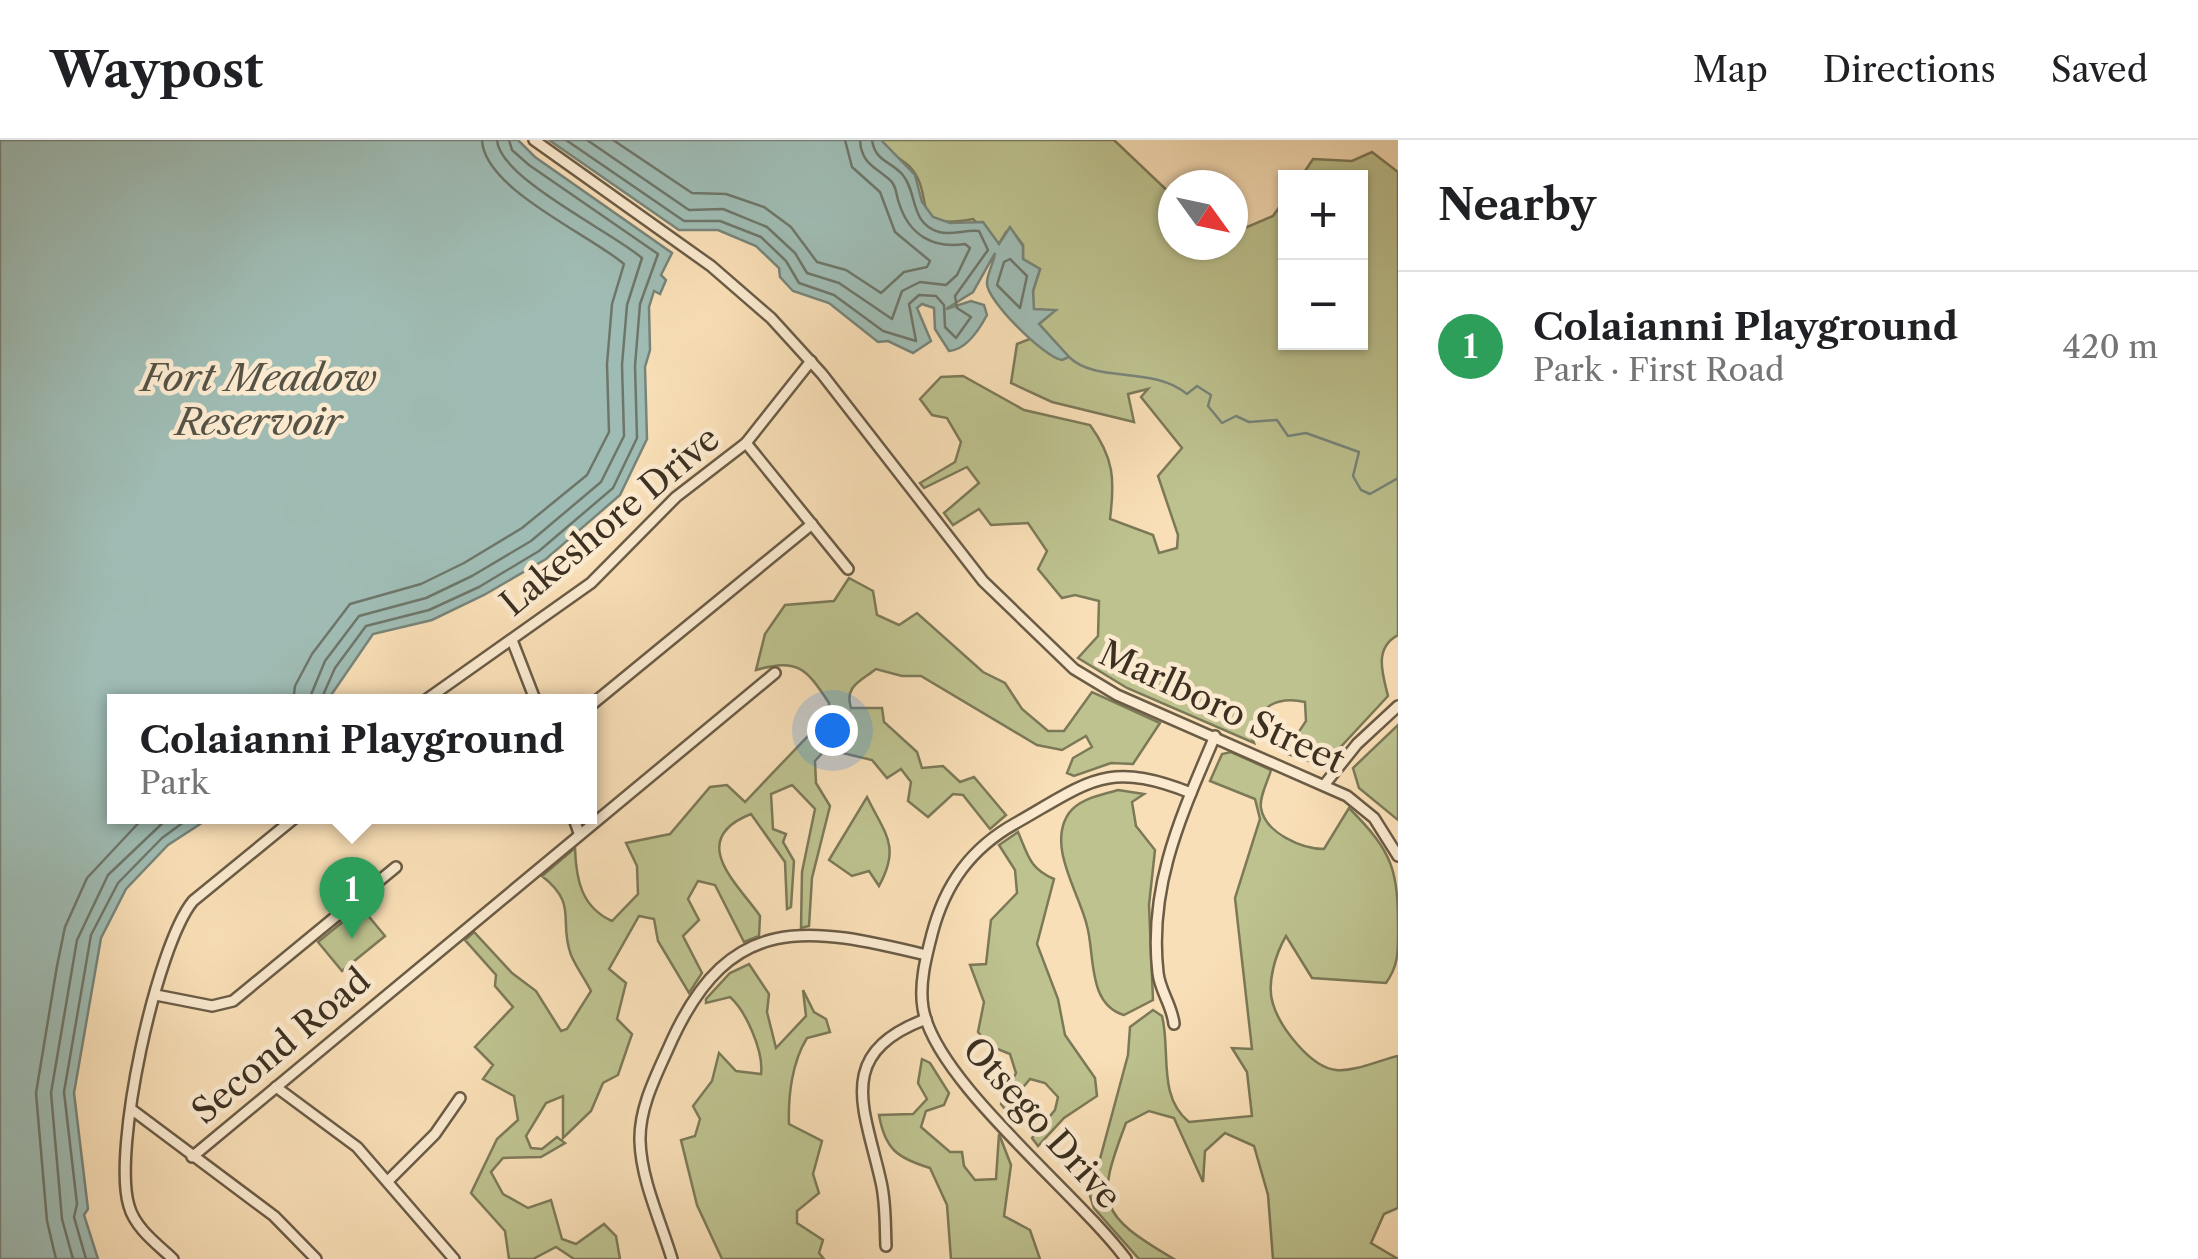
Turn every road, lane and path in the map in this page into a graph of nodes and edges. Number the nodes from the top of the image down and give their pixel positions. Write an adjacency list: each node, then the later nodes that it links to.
1 (534, 140): 2 (street, Marlboro Street)
2 (811, 362): 3 (street, Lakeshore Drive); 12 (street, Marlboro Street)
3 (746, 442): 4 (street); 6 (street, Lakeshore Drive)
4 (812, 524): 5 (street); 10 (street)
5 (848, 570)
6 (512, 640): 8 (street, Lakeshore Drive); 9 (street)
7 (776, 673): 15 (street, Second Road)
8 (434, 694)
9 (533, 694)
10 (597, 700)
11 (1398, 706): 13 (street)
12 (1216, 736): 13 (street, Marlboro Street); 14 (street)
13 (1326, 784): 20 (street, Marlboro Street)
14 (1191, 794): 22 (street, Otsego Drive); 25 (street)
15 (597, 818)
16 (288, 824): 23 (street)
17 (576, 824): 19 (street)
18 (590, 824): 19 (street, Second Road)
19 (579, 833): 26 (street, Second Road)
20 (1398, 856)
21 (396, 867): 23 (street)
22 (926, 956): 24 (street, Otsego Drive); 35 (street)
23 (156, 996): 28 (street)
24 (926, 1019): 31 (street); 36 (street, Otsego Drive)
25 (1174, 1024)
26 (276, 1087): 29 (street, Second Road); 30 (street)
27 (460, 1098): 30 (street)
28 (131, 1109): 29 (street); 32 (street)
29 (192, 1157): 33 (street)
30 (388, 1181): 34 (street)
31 (886, 1246)
32 (173, 1259)
33 (316, 1259)
34 (454, 1259)
35 (672, 1259)
36 (1126, 1259)

